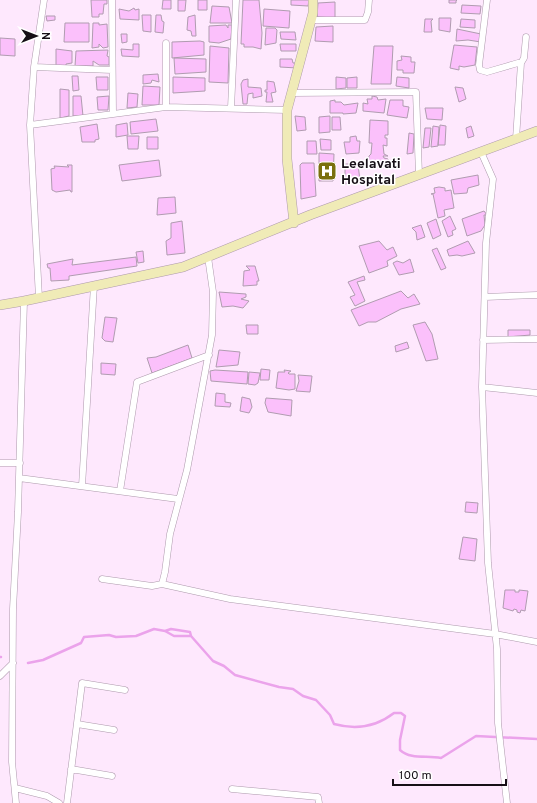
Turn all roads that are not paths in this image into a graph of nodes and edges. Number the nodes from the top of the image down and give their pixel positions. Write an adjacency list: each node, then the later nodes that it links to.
1 (44, 0): 11 (street)
2 (112, 0): 12 (street)
3 (236, 0): 15 (street)
4 (313, 0): 7 (main road)
5 (369, 0): 7 (street)
6 (487, 0): 10 (street)
7 (311, 20): 13 (main road)
8 (526, 37): 10 (street)
9 (166, 43): 14 (street)
10 (521, 64): 20 (street)
11 (34, 67): 12 (street); 18 (street)
12 (112, 70): 17 (street)
13 (292, 93): 16 (main road); 22 (street)
14 (166, 107): 15 (street); 17 (street)
15 (231, 108): 16 (street)
16 (287, 110): 23 (main road)
17 (113, 113): 18 (street)
18 (30, 125): 28 (street)
19 (537, 131): 20 (main road)
20 (516, 139): 21 (main road)
21 (481, 152): 22 (main road); 27 (street)
22 (419, 175): 23 (main road)
23 (294, 223): 24 (main road)
24 (208, 257): 25 (main road); 33 (street)
25 (94, 285): 28 (main road); 39 (street)
26 (537, 295): 27 (street)
27 (485, 297): 32 (street)
28 (39, 298): 29 (main road)
29 (24, 301): 30 (main road); 37 (street)
30 (0, 304)
31 (537, 339): 32 (street)
32 (484, 340): 34 (street)
33 (209, 355): 40 (street); 41 (street)
34 (482, 387): 35 (street); 44 (street)
35 (537, 393)
36 (0, 463): 37 (street)
37 (20, 463): 38 (street)
38 (19, 478): 39 (street); 46 (street)
39 (82, 486): 40 (street)
40 (120, 491): 41 (street)
41 (178, 499): 43 (street)
42 (102, 579): 43 (street)
43 (162, 584): 44 (street)
44 (495, 634): 45 (street); 59 (street)
45 (537, 642)
46 (13, 663): 47 (street); 53 (street)
47 (0, 676)
48 (125, 690): 49 (street)
49 (77, 724): 50 (street); 51 (street)
50 (114, 730)
51 (71, 769): 52 (street); 57 (street)
52 (112, 776)
53 (15, 788): 55 (street); 56 (street)
54 (232, 789): 58 (street)
55 (16, 803)
56 (59, 803)
57 (67, 803)
58 (319, 803)
59 (508, 803)

